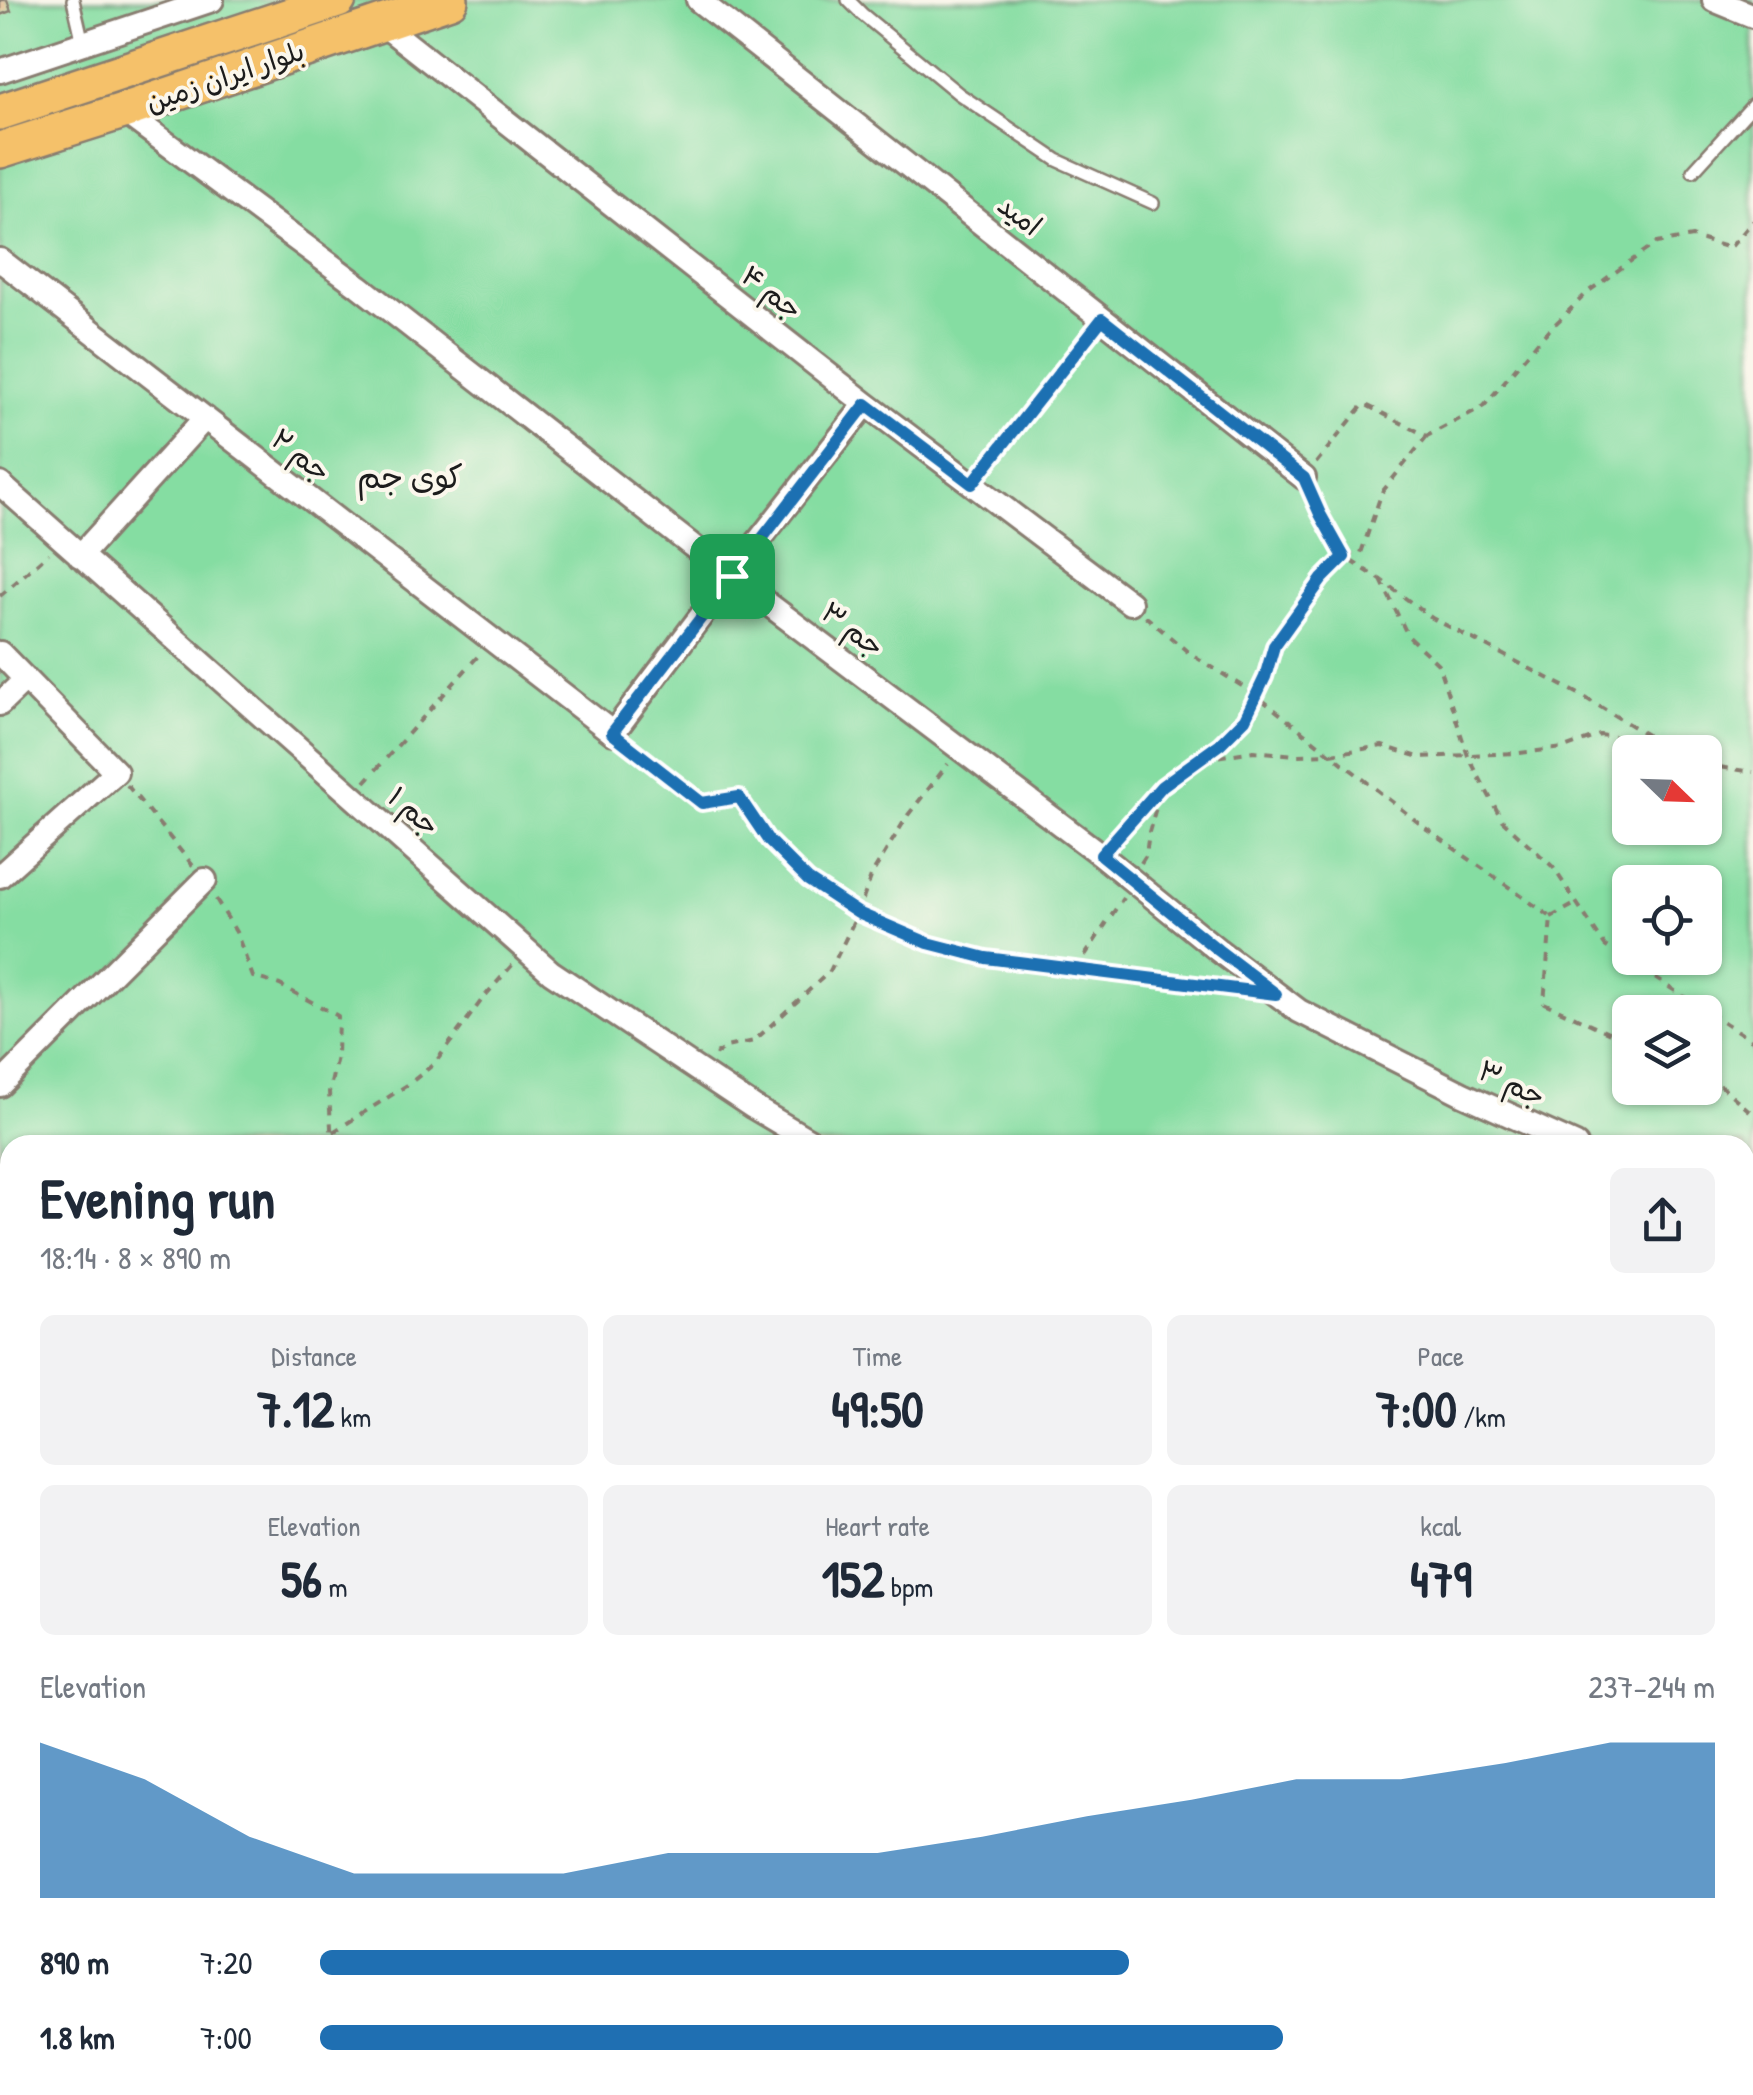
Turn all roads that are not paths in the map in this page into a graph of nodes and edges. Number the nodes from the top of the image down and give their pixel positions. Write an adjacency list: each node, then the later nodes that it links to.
1 (73, 0): 10 (lane)
2 (212, 0): 10 (street)
3 (338, 0): 13 (main road, بلوار ایران زمین)
4 (450, 0): 9 (main road, بلوار ایران زمین)
5 (698, 0): 23 (street, امید)
6 (848, 0): 19 (lane)
7 (1714, 0): 8 (street)
8 (1753, 16)
9 (381, 23): 16 (main road, بلوار ایران زمین); 21 (street, جم ۴)
10 (83, 43): 11 (street)
11 (30, 61): 12 (street); 13 (street)
12 (0, 70)
13 (44, 98): 15 (main road, بلوار ایران زمین)
14 (1753, 105): 18 (lane)
15 (0, 112)
16 (124, 112): 17 (main road, بلوار ایران زمین); 26 (street, جم ۳)
17 (0, 150)
18 (1693, 172)
19 (1153, 203)
20 (0, 260): 22 (street, جم ۲)
21 (866, 404): 26 (street); 27 (street, جم ۴)
22 (205, 418): 25 (street); 31 (street, جم ۲)
23 (1304, 478)
24 (0, 484): 25 (street, جم ۱)
25 (71, 549): 36 (street, جم ۱)
26 (732, 576): 31 (street); 37 (street, جم ۳)
27 (1130, 603)
28 (0, 653): 29 (street)
29 (25, 680): 30 (street); 33 (street)
30 (0, 704)
31 (612, 733): 32 (lane)
32 (702, 803)
33 (0, 876)
34 (205, 880): 35 (street)
35 (0, 1085)
36 (800, 1135)
37 (1555, 1135)

